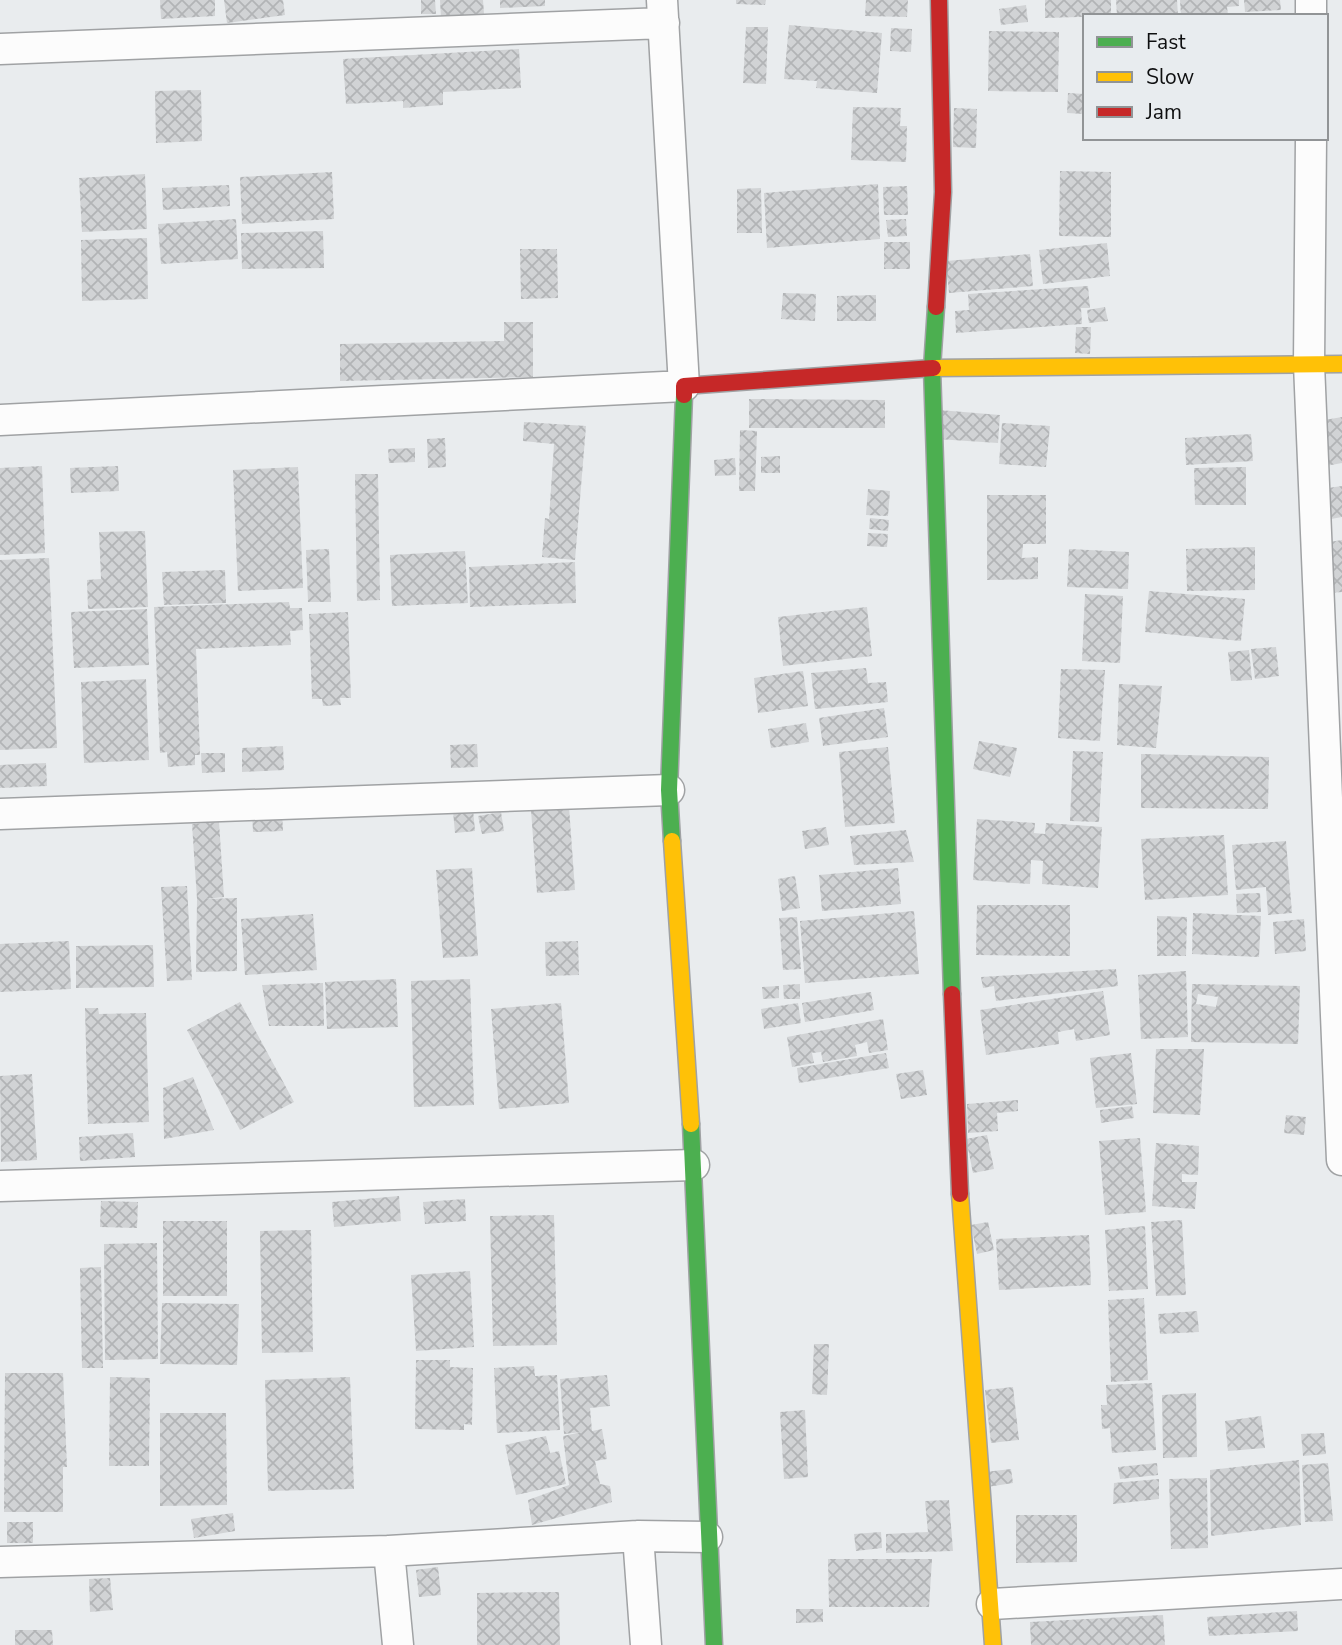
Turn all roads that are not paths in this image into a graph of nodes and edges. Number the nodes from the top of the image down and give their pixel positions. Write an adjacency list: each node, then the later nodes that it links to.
1 (939, 0): 7 (street)
2 (663, 12): 3 (street); 8 (street)
3 (0, 49)
4 (1311, 140): 6 (street)
5 (1342, 363): 6 (street)
6 (1309, 365): 7 (street); 12 (street)
7 (932, 368): 8 (street); 20 (street)
8 (684, 386): 9 (street); 10 (street)
9 (0, 420)
10 (669, 790): 11 (street); 13 (street)
11 (0, 814)
12 (1342, 1160)
13 (694, 1165): 14 (street); 16 (street)
14 (0, 1185)
15 (638, 1536): 16 (street); 17 (street); 22 (street)
16 (707, 1537): 23 (street)
17 (389, 1551): 18 (street); 21 (street)
18 (0, 1562)
19 (1342, 1584): 20 (street)
20 (992, 1604): 24 (street)
21 (398, 1645)
22 (646, 1645)
23 (714, 1645)
24 (993, 1645)

